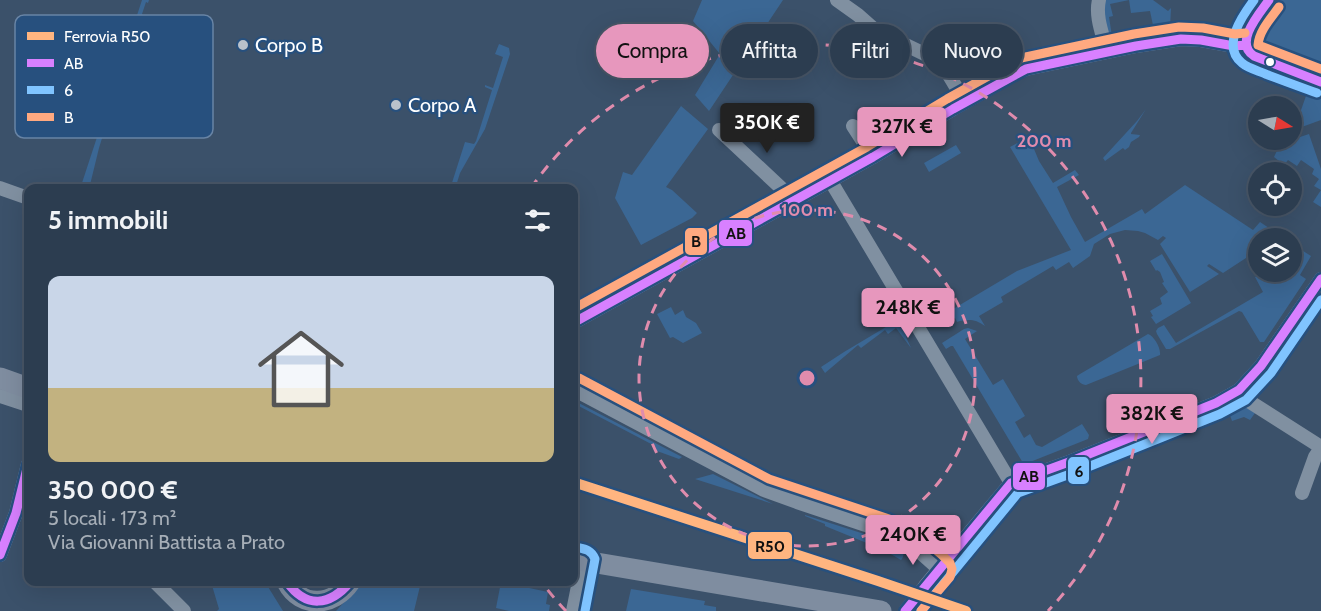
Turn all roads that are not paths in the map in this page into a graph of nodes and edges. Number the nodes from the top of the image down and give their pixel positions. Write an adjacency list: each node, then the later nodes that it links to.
1 (837, 0): 7 (street)
2 (1099, 0): 5 (street)
3 (1269, 0): 4 (street)
4 (1246, 45): 5 (street); 6 (street)
5 (1107, 52): 7 (street)
6 (1321, 82)
7 (966, 102): 10 (street)
8 (853, 126): 10 (street)
9 (719, 130): 14 (street)
10 (873, 157): 11 (street)
11 (830, 180): 14 (street); 24 (street)
12 (0, 188): 13 (street)
13 (24, 197)
14 (794, 200): 16 (street)
15 (1321, 279): 19 (street)
16 (578, 320)
17 (0, 378): 18 (main road)
18 (24, 387)
19 (1239, 390): 23 (street); 24 (street)
20 (578, 392): 30 (street)
21 (0, 396): 22 (street)
22 (24, 404)
23 (1321, 448): 25 (street)
24 (1011, 483): 30 (street)
25 (1302, 494)
26 (24, 498): 27 (street)
27 (22, 515): 28 (street)
28 (0, 555)
29 (578, 560): 38 (main road)
30 (940, 570): 35 (street)
31 (159, 586): 36 (street)
32 (290, 586): 33 (main road)
33 (347, 586)
34 (575, 586): 37 (street)
35 (925, 586)
36 (184, 611)
37 (573, 611)
38 (881, 611)

